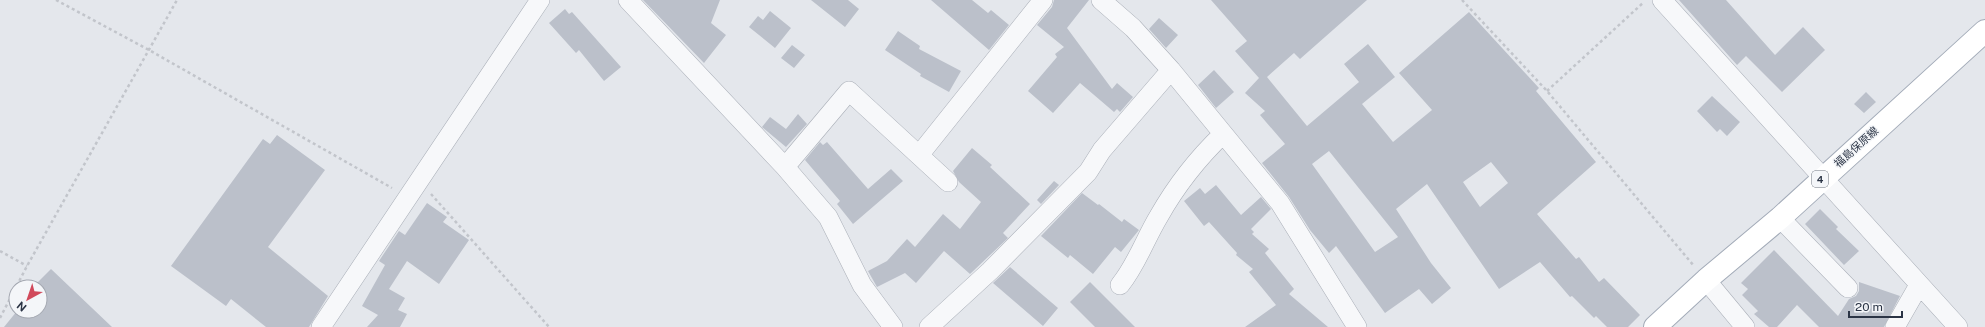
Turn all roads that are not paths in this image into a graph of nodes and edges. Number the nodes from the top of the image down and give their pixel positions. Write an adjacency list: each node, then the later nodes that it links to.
1 (540, 0): 18 (street)
2 (628, 0): 10 (street)
3 (1043, 0): 9 (street)
4 (1101, 0): 7 (street)
5 (1662, 0): 11 (street)
6 (1985, 31): 11 (main road, 福島保原線 / 4)
7 (1171, 70): 8 (street); 20 (street)
8 (1223, 134): 15 (street); 21 (street)
9 (920, 154): 10 (street); 12 (street)
10 (785, 166): 19 (street)
11 (1822, 178): 13 (main road, 福島保原線 / 4); 16 (street)
12 (948, 182)
13 (1780, 218): 14 (main road, 福島保原線 / 4); 17 (street)
14 (1706, 280): 22 (main road, 福島保原線 / 4); 23 (street)
15 (1120, 285)
16 (1919, 285): 24 (street); 25 (street)
17 (1848, 288)
18 (321, 327)
19 (894, 327)
20 (929, 327)
21 (1357, 327)
22 (1655, 327)
23 (1745, 327)
24 (1894, 327)
25 (1958, 327)

